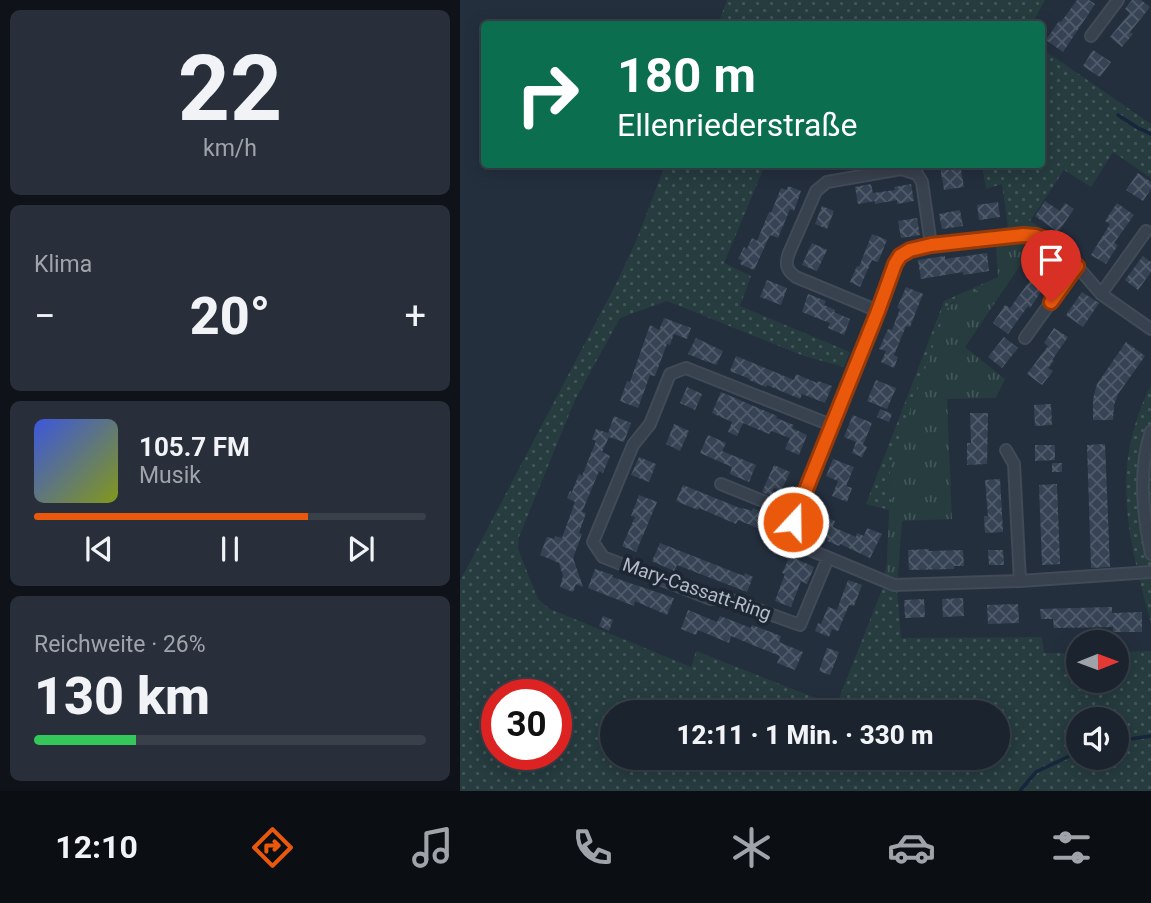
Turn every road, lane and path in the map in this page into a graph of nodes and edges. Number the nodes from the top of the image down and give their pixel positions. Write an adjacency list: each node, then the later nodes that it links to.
1 (1118, 0): 2 (street)
2 (1091, 36)
3 (1146, 231): 6 (street)
4 (931, 245): 5 (street); 7 (street); 7 (street)
5 (1077, 266): 6 (street); 9 (street)
6 (1101, 294): 8 (street)
7 (878, 311): 10 (street)
8 (1151, 329)
9 (1025, 338)
10 (831, 425): 15 (street); 17 (street, Mary-Cassatt-Ring)
11 (1151, 431): 13 (street)
12 (1006, 450): 19 (street)
13 (1147, 480): 16 (street)
14 (721, 484): 15 (street)
15 (795, 514): 17 (street)
16 (1151, 554)
17 (828, 558): 19 (street)
18 (1151, 572): 19 (street)
19 (1019, 581)

